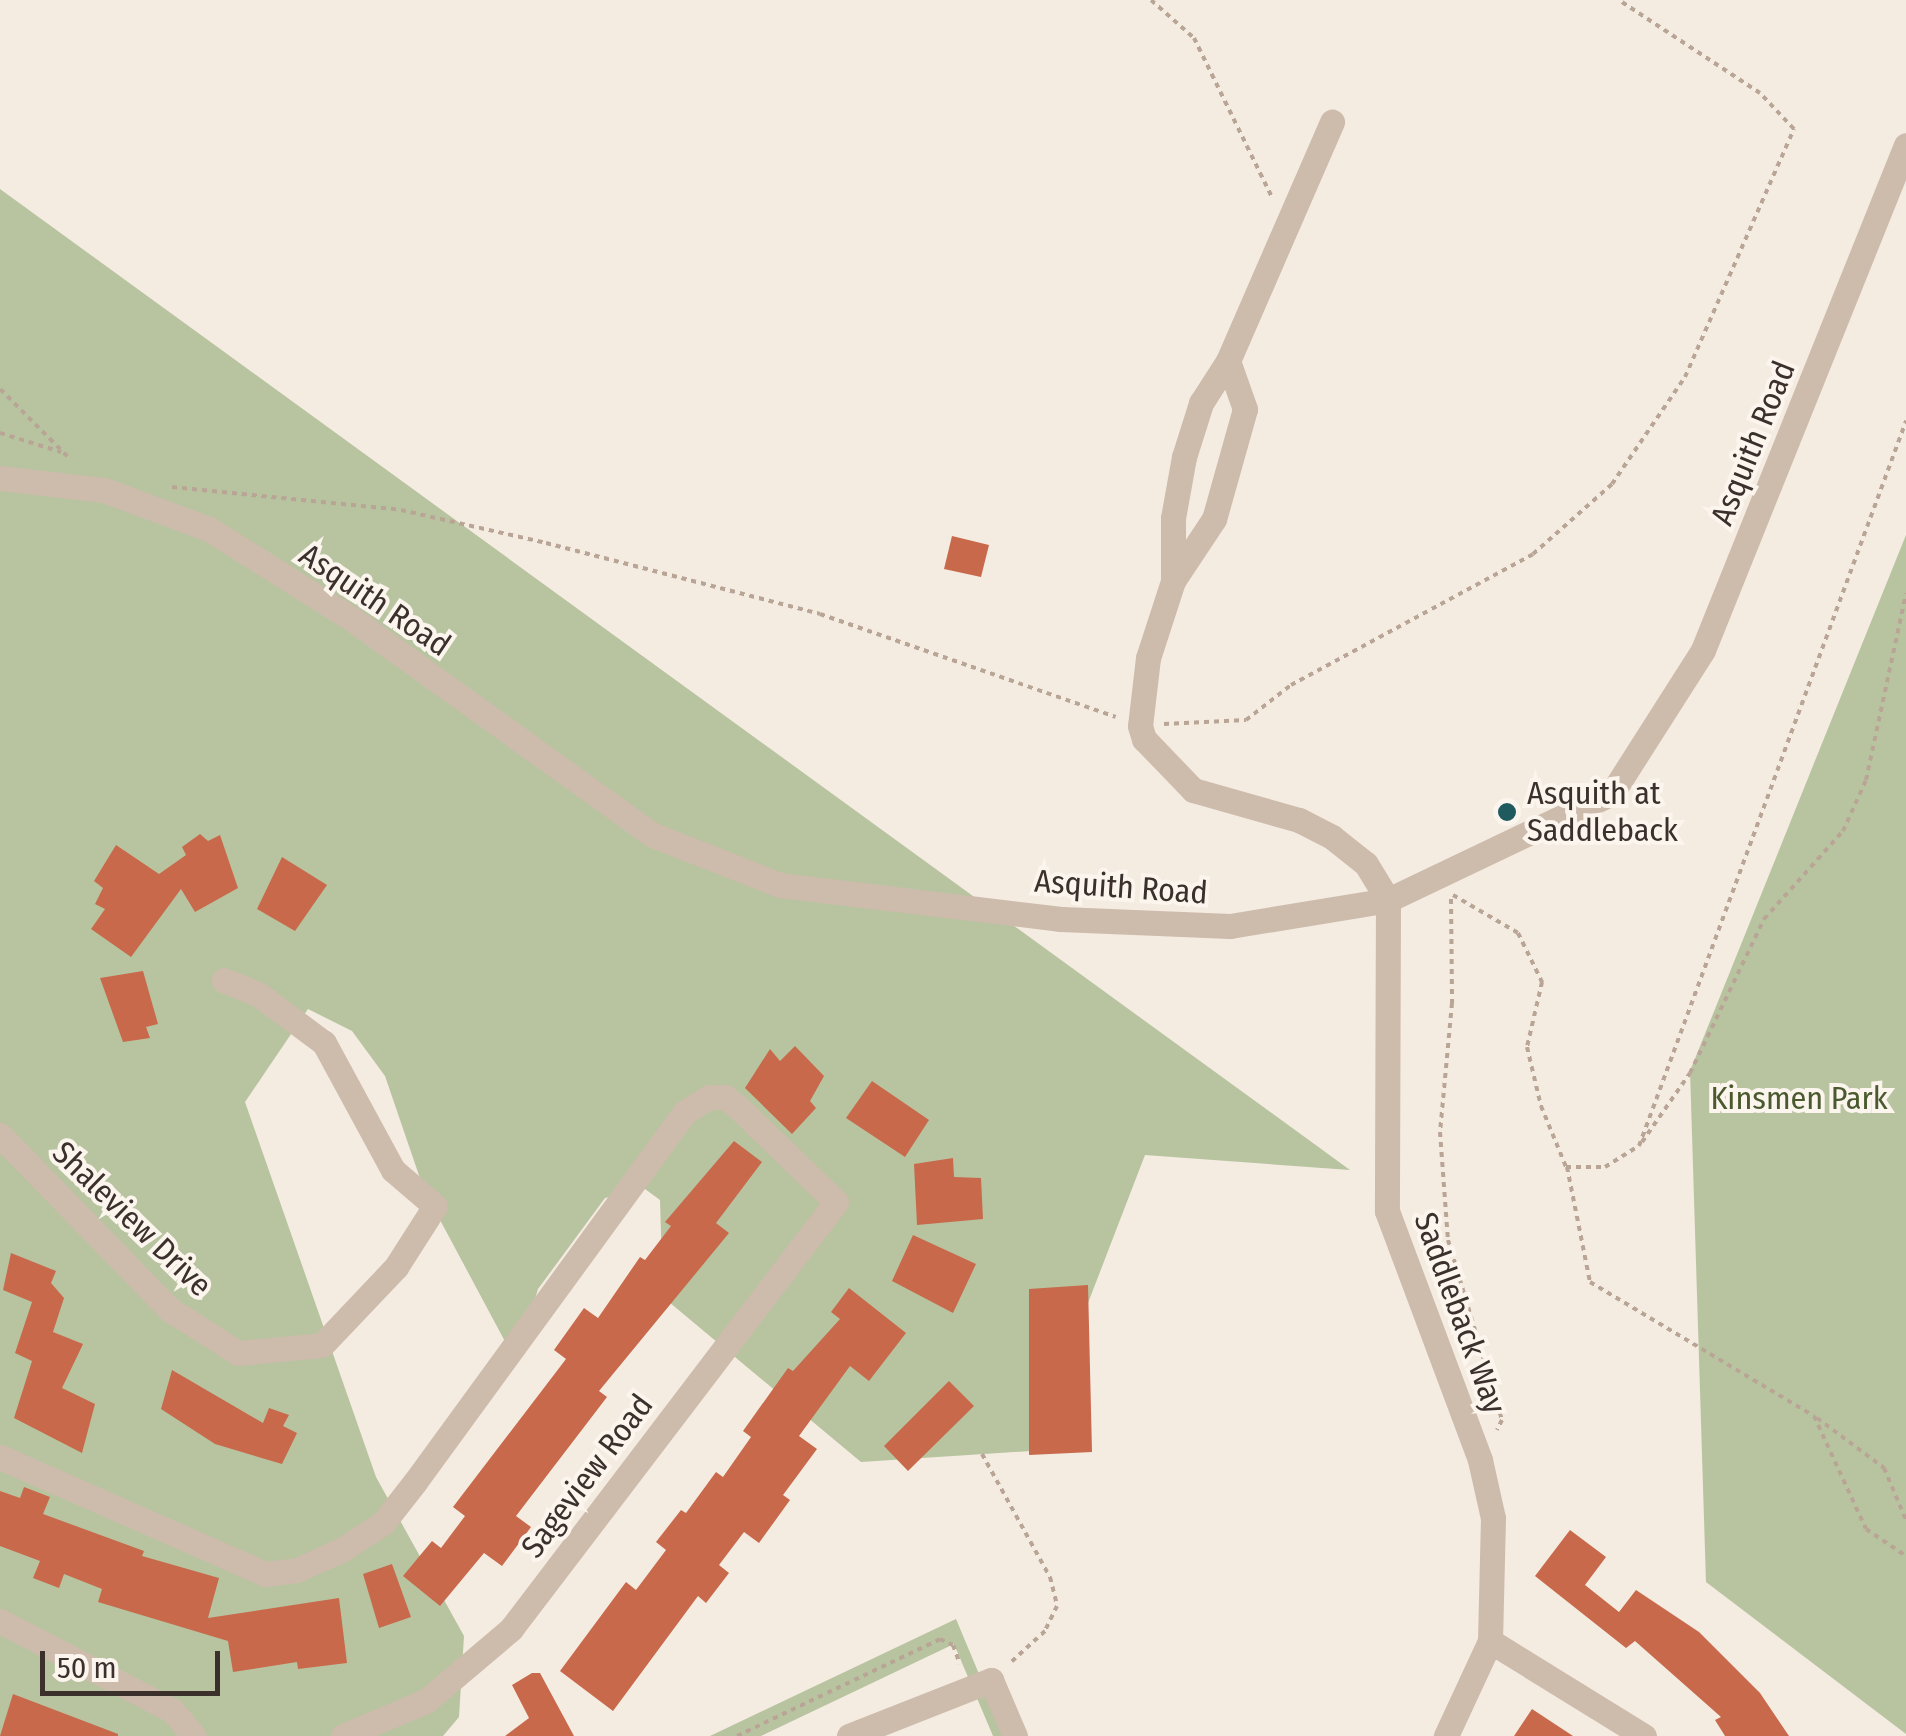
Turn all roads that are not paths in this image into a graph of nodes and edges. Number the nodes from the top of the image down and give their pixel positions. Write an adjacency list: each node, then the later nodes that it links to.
1 (1332, 122): 3 (street)
2 (1906, 145): 6 (street, Asquith Road)
3 (1228, 361): 5 (street); 5 (street)
4 (0, 478): 6 (street, Asquith Road)
5 (1173, 581): 6 (street)
6 (1388, 900): 11 (street, Saddleback Way)
7 (224, 980): 8 (street, Shaleview Drive)
8 (0, 1135)
9 (0, 1457): 14 (street, Sageview Road)
10 (0, 1621): 13 (street)
11 (1490, 1641): 12 (street); 17 (street, Saddleback Way)
12 (1630, 1731)
13 (194, 1736)
14 (343, 1736)
15 (849, 1736): 16 (street)
16 (1014, 1736)
17 (1446, 1736)

